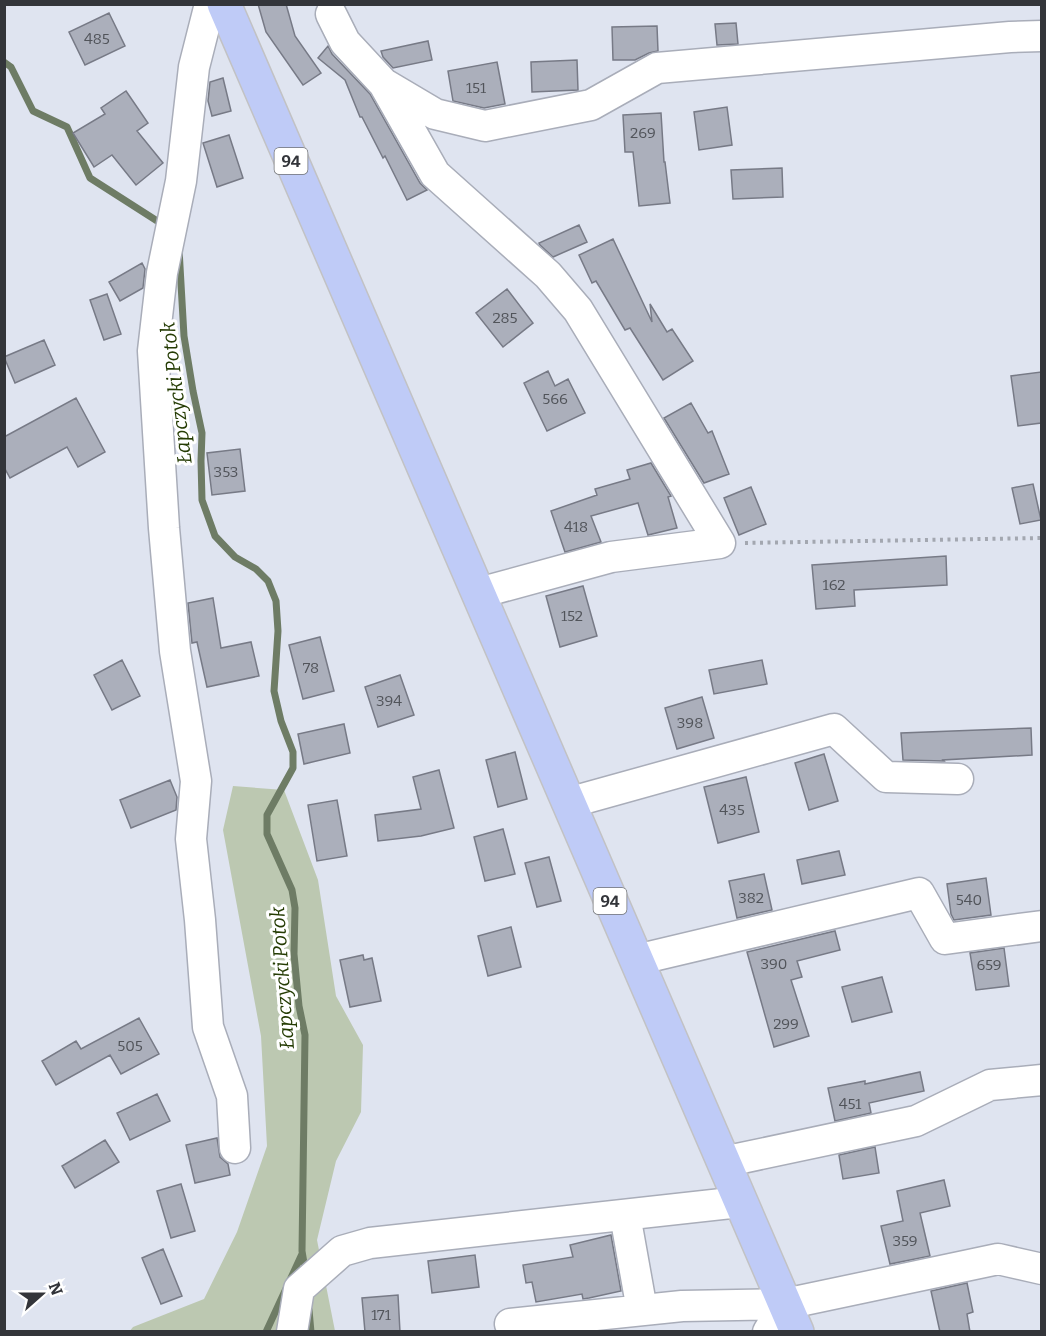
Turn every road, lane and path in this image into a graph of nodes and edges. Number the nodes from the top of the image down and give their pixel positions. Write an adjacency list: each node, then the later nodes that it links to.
1 (210, 4): 14 (street)
2 (224, 4): 8 (main road, 94)
3 (330, 8): 5 (street)
4 (1041, 36): 5 (street)
5 (384, 84): 7 (street)
6 (1041, 538): 7 (path)
7 (720, 543): 8 (street)
8 (479, 593): 10 (main road, 94)
9 (958, 779): 10 (street)
10 (568, 803): 12 (main road, 94)
11 (1041, 926): 12 (street)
12 (636, 960): 15 (main road, 94)
13 (1041, 1080): 15 (street)
14 (235, 1148)
15 (723, 1162): 16 (main road, 94)
16 (740, 1202): 17 (street); 20 (main road, 94)
17 (625, 1215): 19 (street); 22 (street)
18 (1041, 1269): 20 (street)
19 (642, 1310): 20 (street); 21 (street)
20 (791, 1318): 23 (street)
21 (510, 1324)
22 (291, 1332)
23 (768, 1332)

